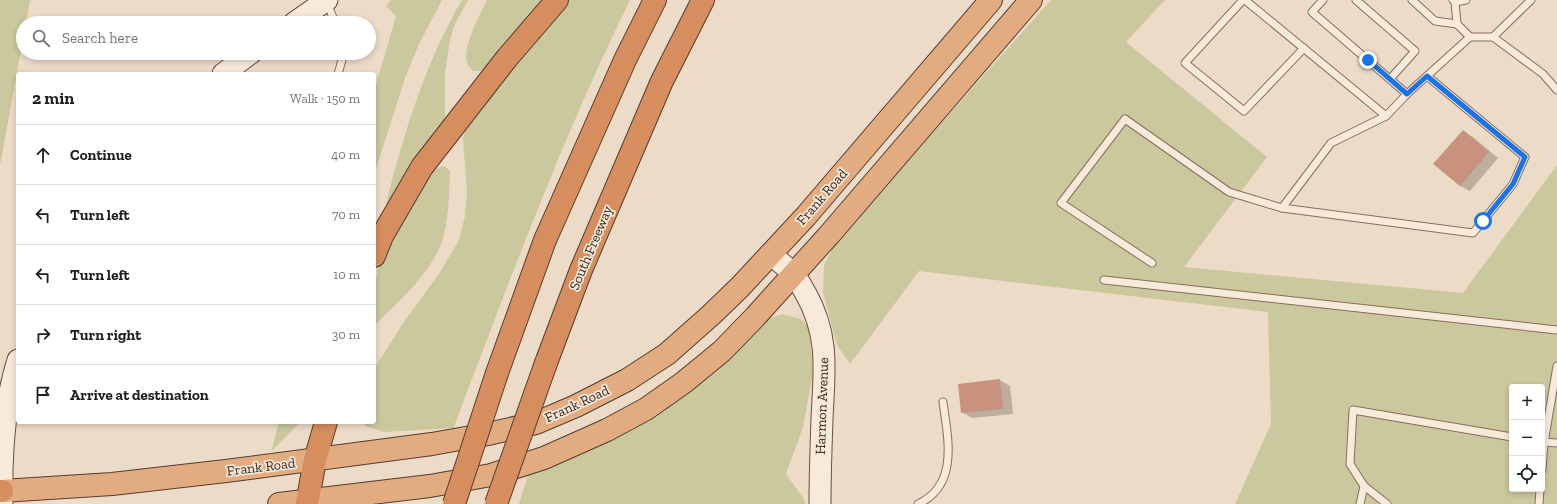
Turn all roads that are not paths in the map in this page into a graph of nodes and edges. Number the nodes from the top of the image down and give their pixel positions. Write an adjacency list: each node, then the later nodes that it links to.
1 (326, 0): 15 (main road); 16 (lane)
2 (557, 0): 32 (highway)
3 (655, 0): 52 (highway, bridge)
4 (703, 0): 27 (highway, South Freeway)
5 (716, 0): 27 (highway)
6 (991, 0): 33 (highway, Frank Road)
7 (1031, 0): 35 (highway)
8 (1244, 0): 20 (lane); 20 (lane)
9 (1323, 0): 26 (lane)
10 (1356, 0): 26 (lane)
11 (1412, 0): 17 (lane)
12 (1466, 0): 14 (lane)
13 (1530, 0): 19 (lane)
14 (1454, 1): 17 (lane)
15 (304, 16)
16 (332, 16)
17 (1457, 24): 18 (lane)
18 (1470, 37): 19 (lane); 25 (lane)
19 (1493, 37): 28 (lane)
20 (1304, 48): 30 (lane)
21 (242, 60): 23 (main road)
22 (342, 60): 24 (lane)
23 (226, 72)
24 (339, 72)
25 (1427, 76): 29 (lane); 31 (lane)
26 (1390, 79): 29 (lane)
27 (662, 81): 53 (highway, South Freeway, bridge)
28 (1557, 90)
29 (1407, 94): 30 (lane)
30 (1386, 116): 31 (lane)
31 (1282, 208): 34 (lane)
32 (376, 251)
33 (770, 254): 35 (main road, Harmon Avenue); 46 (highway, Frank Road)
34 (1152, 262)
35 (793, 274): 50 (highway); 54 (main road, Harmon Avenue)
36 (1104, 280): 37 (lane)
37 (1557, 330)
38 (16, 366): 49 (main road)
39 (1557, 366): 42 (lane)
40 (943, 402): 55 (lane)
41 (325, 424): 46 (highway)
42 (1545, 431)
43 (1509, 436): 47 (lane)
44 (1545, 442): 45 (lane)
45 (1557, 443)
46 (315, 460): 49 (highway, Frank Road); 50 (highway)
47 (1364, 486): 56 (lane); 57 (lane)
48 (1540, 492): 58 (lane)
49 (1, 495)
50 (307, 502): 51 (highway)
51 (280, 504)
52 (454, 504)
53 (496, 504)
54 (820, 504)
55 (918, 504)
56 (1360, 504)
57 (1387, 504)
58 (1539, 504)

